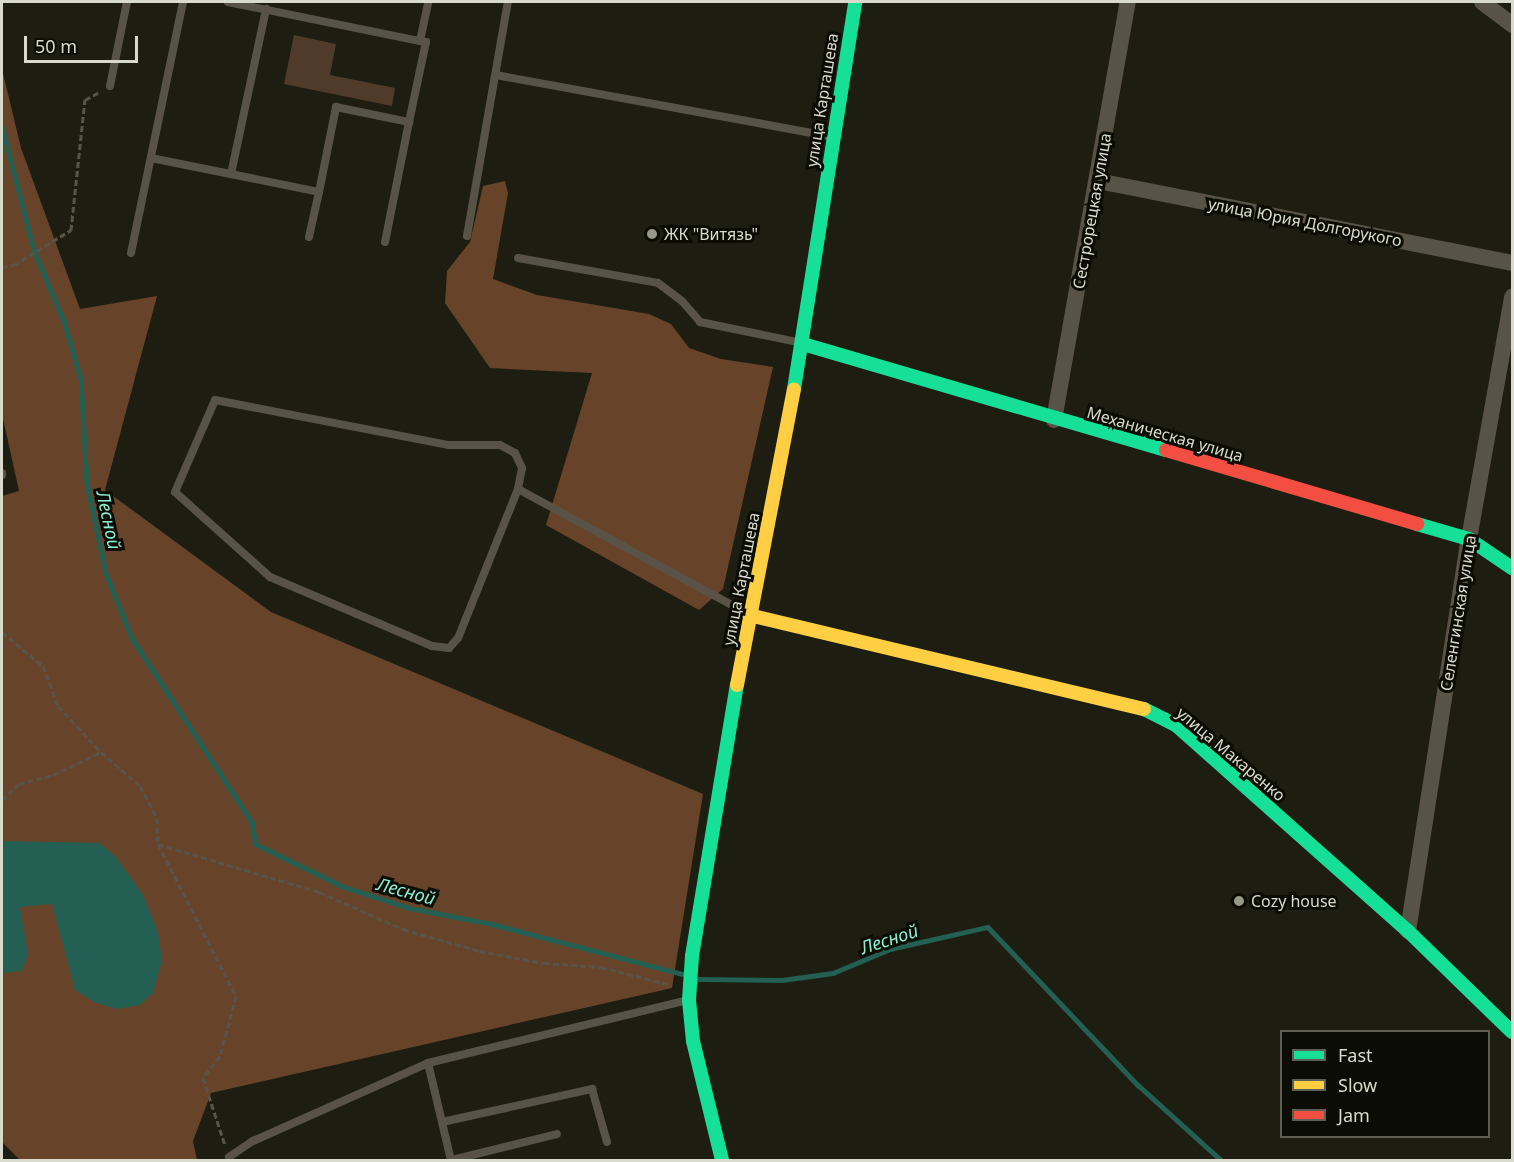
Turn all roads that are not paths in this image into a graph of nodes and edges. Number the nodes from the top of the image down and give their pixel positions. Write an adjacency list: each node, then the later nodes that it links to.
1 (128, 2): 13 (lane)
2 (183, 2): 16 (lane)
3 (228, 2): 9 (lane)
4 (428, 2): 11 (lane)
5 (508, 2): 12 (lane)
6 (855, 2): 15 (street, улица Карташева)
7 (1128, 2): 18 (street, Сестрорецкая улица)
8 (1482, 2): 10 (street)
9 (266, 9): 11 (lane); 17 (lane)
10 (1512, 25)
11 (420, 41): 14 (lane)
12 (496, 75): 15 (lane); 20 (lane)
13 (110, 86)
14 (409, 122): 19 (lane); 22 (lane)
15 (831, 136): 27 (street, улица Карташева)
16 (151, 158): 17 (lane); 23 (lane)
17 (231, 174): 19 (lane)
18 (1098, 182): 25 (street, улица Юрия Долгорукого); 28 (street, Сестрорецкая улица)
19 (319, 192): 21 (lane)
20 (467, 236)
21 (309, 237)
22 (385, 242)
23 (131, 253)
24 (518, 258): 27 (lane)
25 (1512, 263)
26 (1512, 297): 30 (street, Селенгинская улица)
27 (803, 344): 28 (street, Механическая улица); 32 (street, улица Карташева)
28 (1054, 420): 30 (street, Механическая улица)
29 (518, 489): 29 (lane); 32 (lane)
30 (1469, 539): 31 (street, Механическая улица); 33 (street, Селенгинская улица)
31 (1512, 568)
32 (750, 615): 33 (street, улица Макаренко); 34 (street, улица Карташева)
33 (1408, 930): 35 (street, улица Макаренко)
34 (690, 992): 36 (lane); 42 (street, улица Карташева)
35 (1512, 1032)
36 (428, 1064): 37 (lane); 40 (lane)
37 (442, 1122): 39 (lane); 41 (lane)
38 (557, 1134): 41 (lane)
39 (607, 1142)
40 (230, 1159)
41 (451, 1160)
42 (722, 1161)

